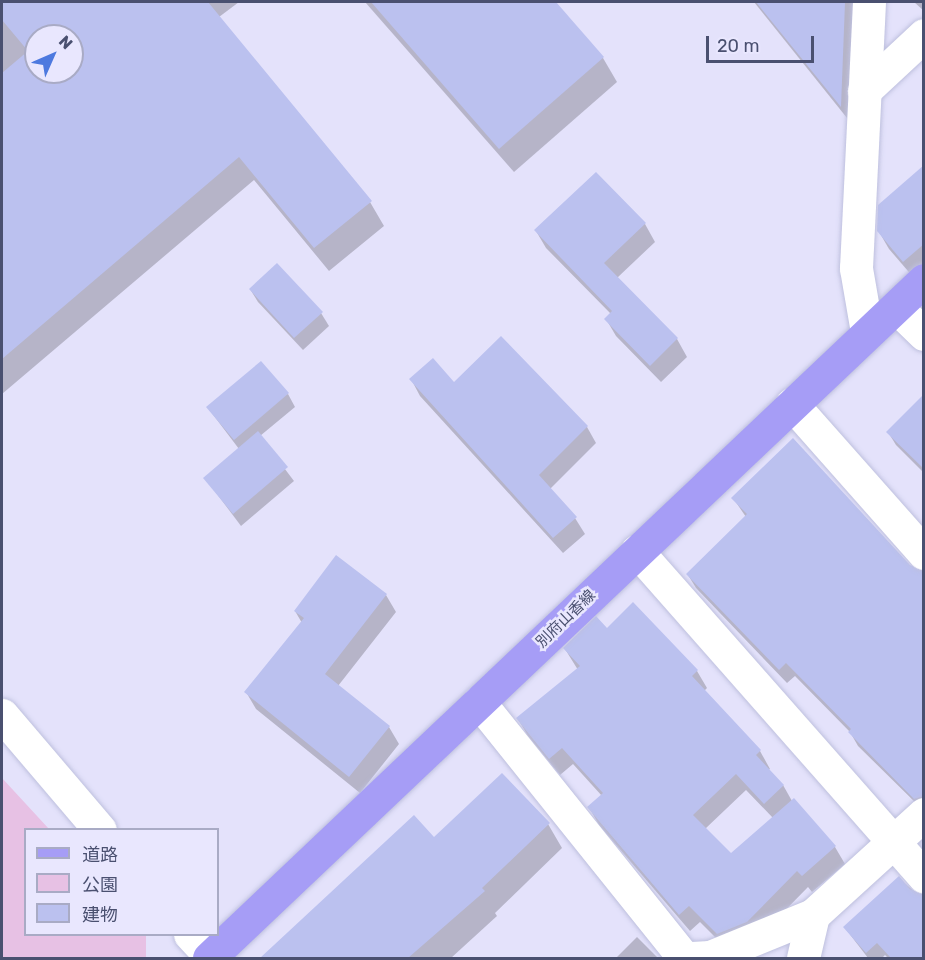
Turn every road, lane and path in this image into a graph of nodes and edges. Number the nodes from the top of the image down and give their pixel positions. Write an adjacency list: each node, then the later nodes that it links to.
1 (869, 2): 3 (street)
2 (924, 34): 3 (street)
3 (864, 91): 6 (street)
4 (924, 280): 5 (main road, 別府山香線)
5 (896, 307): 6 (main road, 別府山香線); 7 (street)
6 (867, 332): 8 (main road, 別府山香線)
7 (924, 334)
8 (792, 404): 9 (main road, 別府山香線); 10 (street)
9 (637, 551): 11 (main road, 別府山香線); 15 (street)
10 (924, 553)
11 (479, 702): 18 (main road, 別府山香線); 19 (street)
12 (2, 716): 14 (street)
13 (924, 814): 15 (street)
14 (98, 828)
15 (894, 843): 16 (street); 17 (street)
16 (924, 876)
17 (813, 915): 20 (street); 21 (street)
18 (205, 952)
19 (684, 958)
20 (691, 958)
21 (804, 958)

